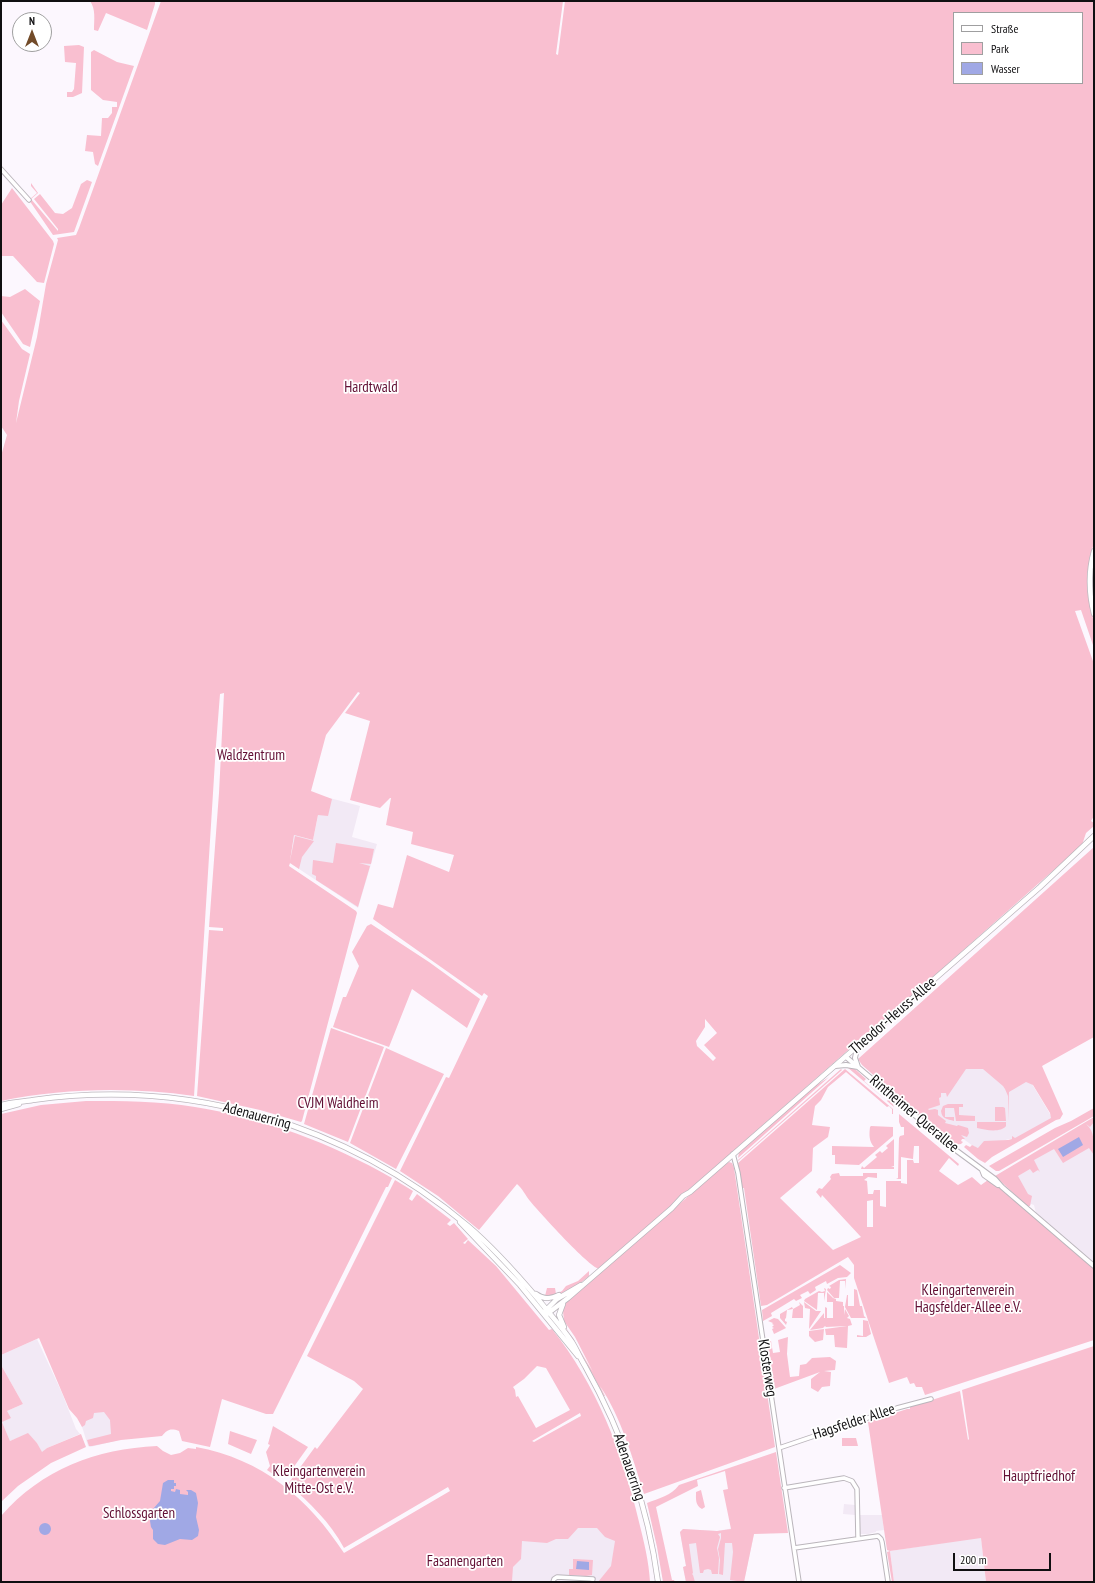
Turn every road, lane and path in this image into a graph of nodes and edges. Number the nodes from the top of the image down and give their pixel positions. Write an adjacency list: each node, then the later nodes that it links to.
1 (1, 169): 2 (street)
2 (28, 200)
3 (1094, 551): 4 (main road)
4 (1094, 614)
5 (1093, 838): 6 (main road, Theodor-Heuss-Allee)
6 (857, 1048): 7 (main road, Theodor-Heuss-Allee); 9 (street)
7 (846, 1057): 8 (main road, Theodor-Heuss-Allee); 9 (street, Rintheimer Querallee)
8 (835, 1066): 9 (street); 13 (main road, Theodor-Heuss-Allee)
9 (858, 1067): 15 (street, Rintheimer Querallee)
10 (30, 1101): 11 (main road, Adenauerring); 12 (main road, Adenauerring); 14 (main road, Adenauerring)
11 (1, 1105)
12 (1, 1109)
13 (733, 1154): 16 (main road, Theodor-Heuss-Allee); 24 (street, Klosterweg)
14 (460, 1221): 17 (main road, Adenauerring); 20 (main road, Adenauerring)
15 (1094, 1266)
16 (587, 1281): 18 (main road, Theodor-Heuss-Allee); 19 (main road, Theodor-Heuss-Allee)
17 (525, 1283): 18 (main road); 20 (main road, Adenauerring)
18 (570, 1291): 20 (main road, Theodor-Heuss-Allee)
19 (568, 1298): 20 (main road, Theodor-Heuss-Allee); 21 (main road)
20 (546, 1312): 21 (main road, Adenauerring); 22 (main road, Adenauerring)
21 (567, 1334): 22 (main road, Adenauerring)
22 (580, 1359): 30 (main road, Adenauerring)
23 (931, 1399): 24 (street, Hagsfelder Allee)
24 (779, 1448): 25 (street, Klosterweg)
25 (784, 1488): 26 (street); 27 (street, Klosterweg)
26 (858, 1538): 27 (street); 32 (street)
27 (794, 1548): 31 (street, Klosterweg)
28 (553, 1582): 29 (street)
29 (592, 1582)
30 (658, 1582)
31 (799, 1582)
32 (888, 1582)

